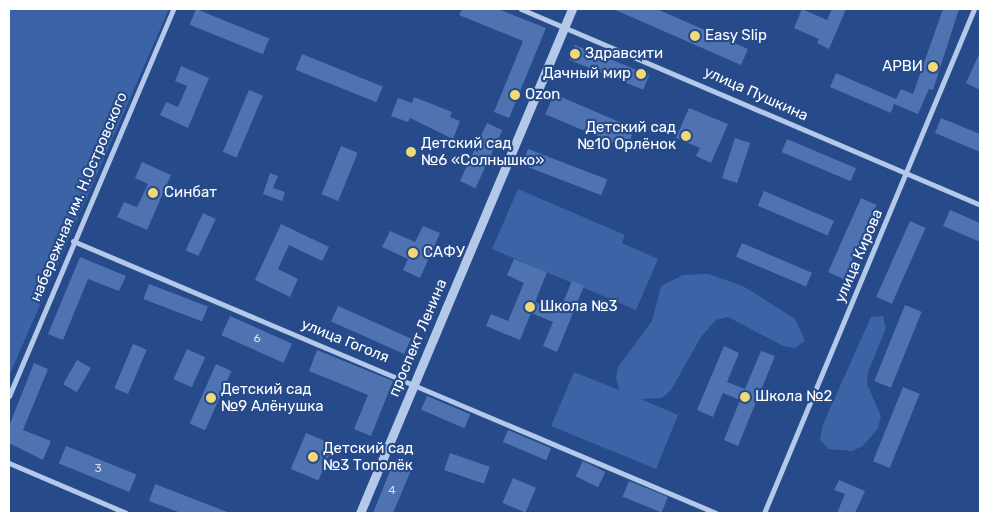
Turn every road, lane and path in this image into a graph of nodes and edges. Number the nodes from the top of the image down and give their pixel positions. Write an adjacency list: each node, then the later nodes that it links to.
1 (174, 9): 8 (street, набережная им. Н.Островского)
2 (521, 9): 5 (street, улица Пушкина)
3 (572, 9): 5 (street, проспект Ленина)
4 (974, 9): 6 (street, улица Кирова)
5 (566, 26): 6 (street, улица Пушкина); 9 (street, проспект Ленина)
6 (908, 174): 7 (street, улица Пушкина); 15 (street, улица Кирова)
7 (980, 205)
8 (73, 241): 9 (street, улица Гоголя); 10 (street, набережная им. Н.Островского)
9 (414, 383): 13 (street, проспект Ленина); 14 (street, улица Гоголя)
10 (9, 396)
11 (9, 463): 12 (street)
12 (126, 513)
13 (360, 513)
14 (716, 513)
15 (764, 513)

